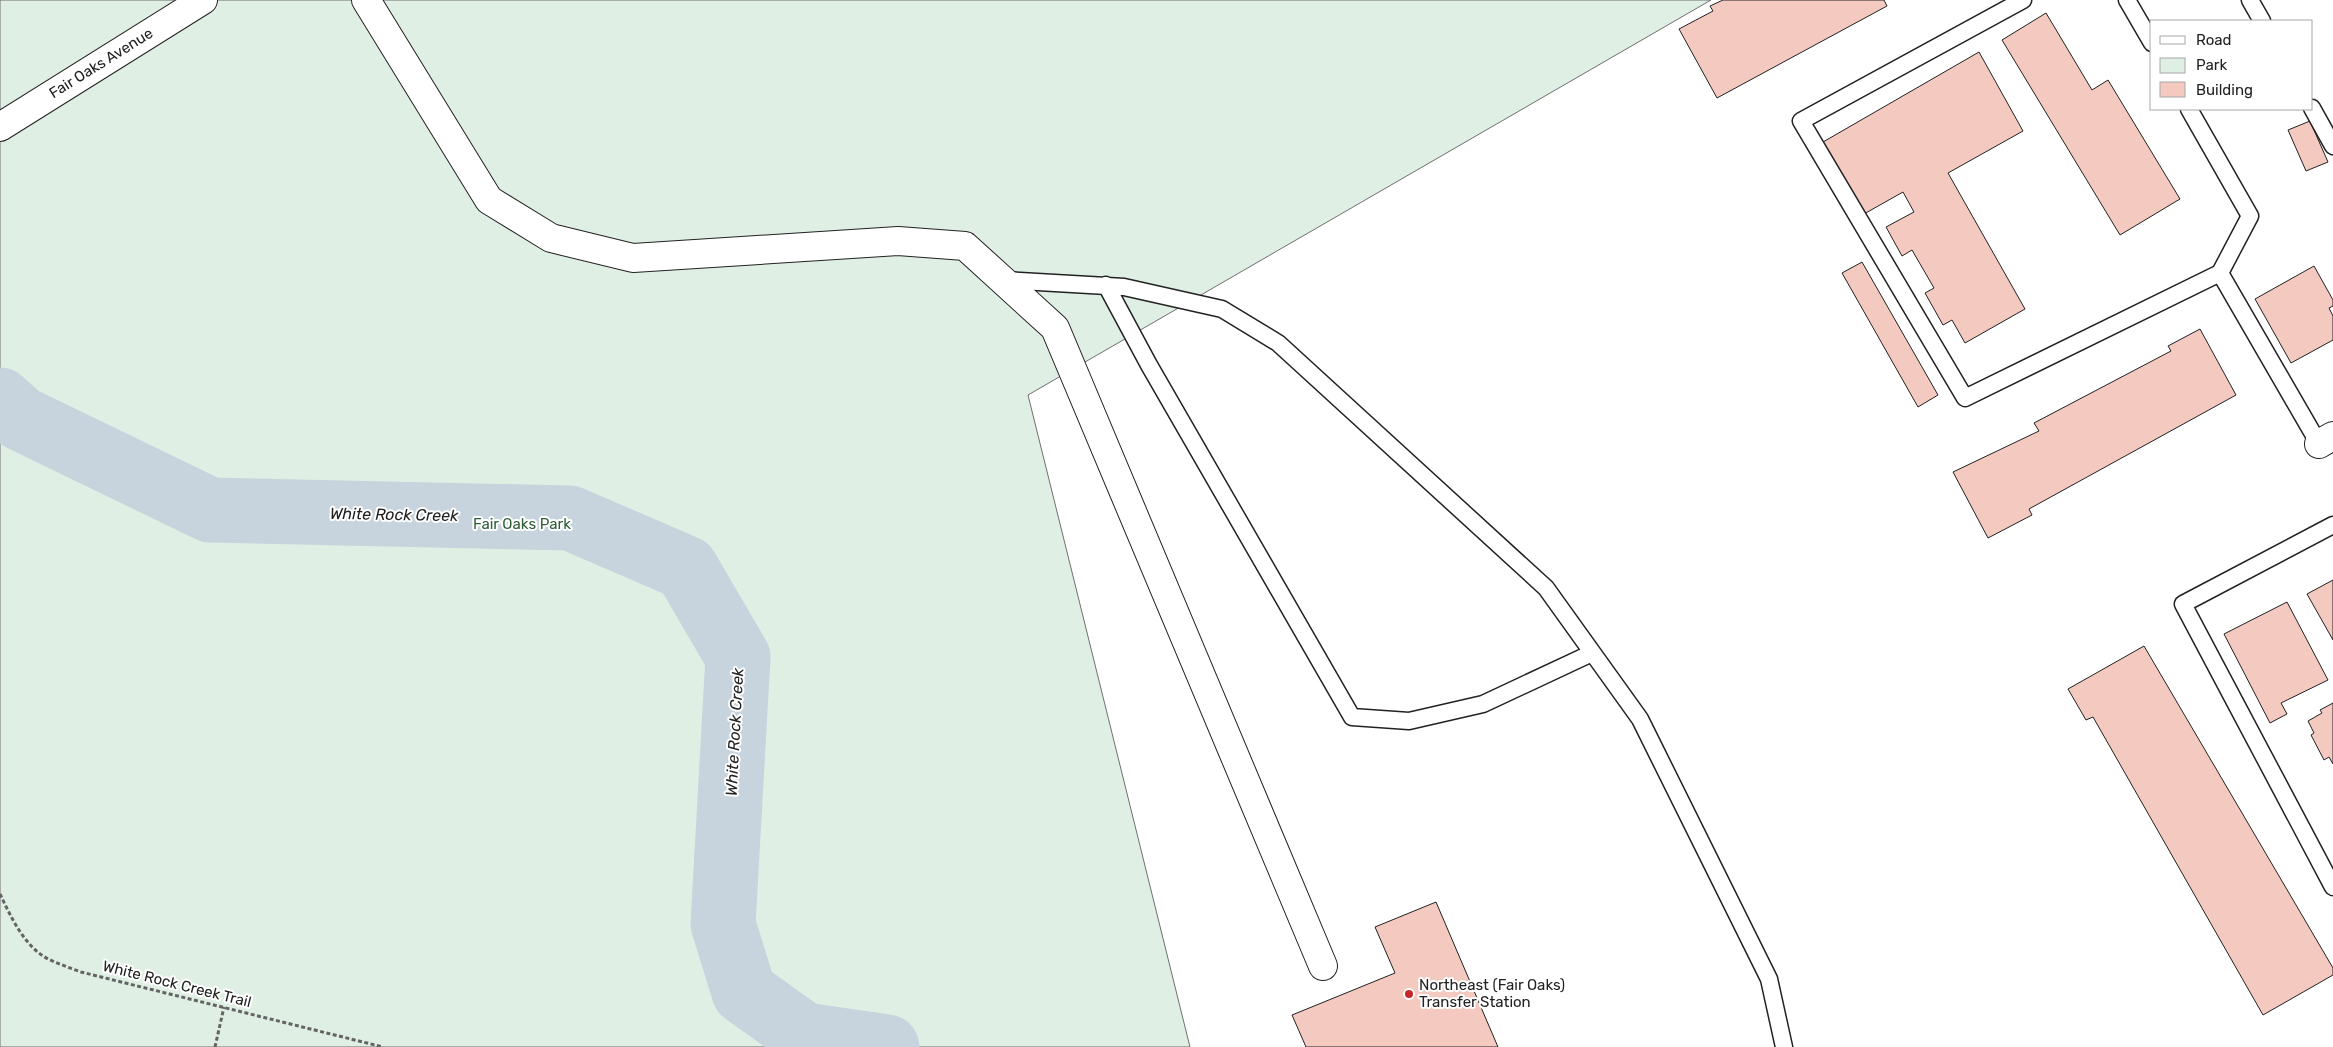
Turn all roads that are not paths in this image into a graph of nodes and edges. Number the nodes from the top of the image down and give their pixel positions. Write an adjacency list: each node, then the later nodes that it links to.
1 (203, 0): 10 (street, Fair Oaks Avenue)
2 (366, 0): 13 (street)
3 (2023, 0): 12 (lane)
4 (2127, 0): 7 (lane)
5 (2250, 0): 6 (lane)
6 (2261, 20)
7 (2150, 40)
8 (2190, 110): 12 (lane)
9 (2313, 110): 11 (lane)
10 (0, 127)
11 (2333, 146)
12 (2220, 273): 15 (lane)
13 (1003, 280): 14 (lane); 19 (street)
14 (1106, 285): 17 (lane); 17 (lane)
15 (2326, 440)
16 (2333, 525): 18 (lane)
17 (1592, 652): 20 (lane)
18 (2333, 887)
19 (1323, 966)
20 (1784, 1047)

